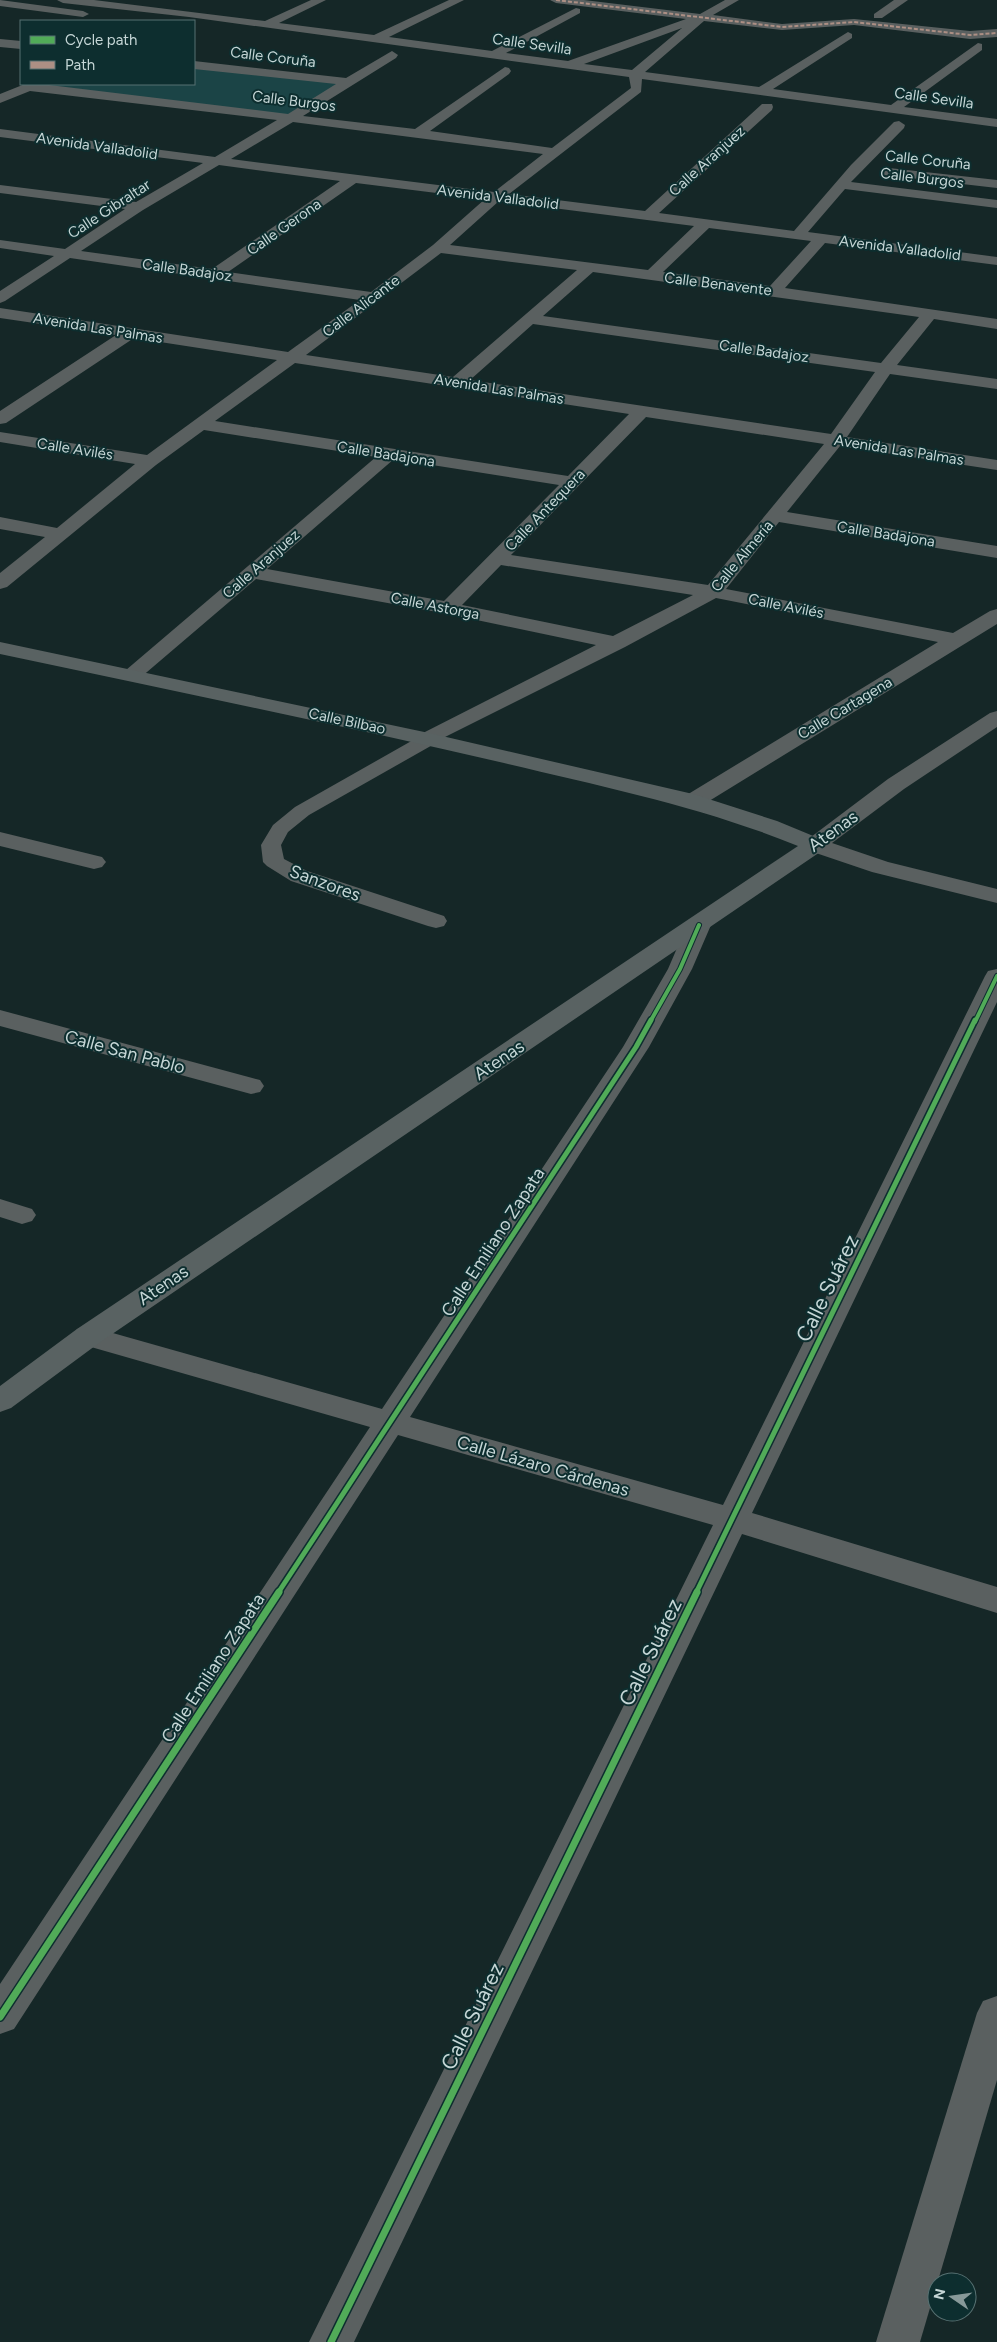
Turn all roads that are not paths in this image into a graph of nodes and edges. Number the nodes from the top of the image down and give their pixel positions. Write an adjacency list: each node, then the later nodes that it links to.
1 (63, 0): 9 (street, Calle Sevilla)
2 (177, 0): 9 (street)
3 (320, 0): 16 (street)
4 (458, 0): 19 (street)
5 (556, 0): 13 (street)
6 (733, 0): 13 (street)
7 (902, 0): 12 (street)
8 (0, 3): 14 (street)
9 (150, 10): 11 (street, Calle Sevilla)
10 (576, 11): 24 (street)
11 (189, 14): 15 (street); 16 (street, Calle Sevilla)
12 (878, 16)
13 (702, 17): 17 (street); 26 (street); 30 (street)
14 (123, 19)
15 (175, 20)
16 (266, 25): 19 (street, Calle Sevilla)
17 (997, 33)
18 (848, 36): 36 (street)
19 (376, 39): 24 (street, Calle Sevilla)
20 (0, 43): 21 (street)
21 (20, 45)
22 (978, 47): 39 (street)
23 (372, 53): 32 (street, Calle Gibraltar)
24 (494, 55): 26 (street, Calle Sevilla)
25 (195, 65): 32 (street, Calle Coruña)
26 (568, 65): 30 (street, Calle Sevilla); 31 (street)
27 (486, 68): 28 (street, Calle Sevilla)
28 (505, 71): 29 (street, Calle Sevilla); 43 (street)
29 (522, 73)
30 (634, 74): 35 (street); 36 (street, Calle Sevilla)
31 (547, 77)
32 (348, 82): 40 (street, Calle Gibraltar)
33 (32, 85): 37 (street); 40 (street, Calle Burgos)
34 (622, 87): 35 (street)
35 (642, 90): 45 (street, Calle Alicante)
36 (761, 91): 39 (street, Calle Sevilla)
37 (0, 98)
38 (748, 104): 55 (street, Calle Aranjuez)
39 (893, 109): 42 (street, Calle Sevilla)
40 (292, 118): 43 (street, Calle Burgos); 46 (street, Calle Gibraltar)
41 (880, 122): 47 (street, Calle Sevilla)
42 (997, 123)
43 (418, 133): 45 (street, Calle Burgos)
44 (0, 134): 46 (street, Avenida Valladolid)
45 (554, 152): 52 (street, Calle Alicante)
46 (216, 162): 48 (street, Avenida Valladolid); 54 (street, Calle Gibraltar)
47 (856, 168): 49 (street, Calle Coruña); 50 (street)
48 (352, 179): 52 (street, Avenida Valladolid); 64 (street, Calle Gerona)
49 (997, 184)
50 (842, 185): 53 (street, Calle Burgos); 57 (street)
51 (0, 189): 54 (street)
52 (496, 197): 55 (street, Avenida Valladolid); 60 (street, Calle Alicante)
53 (997, 204)
54 (138, 207): 61 (street, Calle Gibraltar)
55 (648, 216): 56 (street, Avenida Valladolid)
56 (705, 224): 57 (street, Avenida Valladolid); 65 (street)
57 (798, 235): 58 (street, Avenida Valladolid)
58 (822, 238): 62 (street, Avenida Valladolid); 66 (street)
59 (0, 244): 61 (street, Calle Badajoz)
60 (438, 248): 63 (street, Calle Benavente); 67 (street, Calle Alicante)
61 (70, 254): 64 (street, Calle Badajoz); 68 (street, Calle Gibraltar)
62 (997, 261)
63 (589, 268): 65 (street, Calle Benavente); 71 (street)
64 (215, 274): 67 (street, Calle Badajoz)
65 (651, 276): 66 (street, Calle Benavente)
66 (774, 291): 70 (street, Calle Benavente)
67 (374, 297): 74 (street, Calle Alicante)
68 (0, 298)
69 (0, 313): 73 (street, Avenida Las Palmas)
70 (930, 314): 72 (street, Calle Benavente); 75 (street, Calle Almería)
71 (530, 319): 75 (street, Calle Badajoz); 76 (street)
72 (997, 324)
73 (131, 333): 74 (street, Avenida Las Palmas); 79 (street)
74 (289, 359): 76 (street, Avenida Las Palmas); 80 (street, Calle Alicante)
75 (886, 368): 77 (street, Calle Badajoz); 82 (street, Calle Almería)
76 (457, 382): 78 (street, Avenida Las Palmas)
77 (997, 384)
78 (642, 411): 82 (street, Avenida Las Palmas); 86 (street, Calle Antequera)
79 (0, 419)
80 (201, 424): 83 (street, Calle Badajona); 84 (street, Calle Alicante)
81 (0, 437): 84 (street, Calle Avilés)
82 (835, 441): 85 (street, Avenida Las Palmas); 87 (street, Calle Almería)
83 (389, 455): 86 (street, Calle Badajona); 92 (street, Calle Aranjuez)
84 (150, 460): 89 (street, Calle Alicante)
85 (997, 465)
86 (572, 482): 91 (street, Calle Antequera)
87 (775, 516): 90 (street, Calle Badajona); 94 (street, Calle Almería)
88 (0, 523): 89 (street)
89 (61, 534): 93 (street, Calle Alicante)
90 (997, 552)
91 (498, 559): 94 (street, Calle Avilés); 95 (street, Calle Antequera)
92 (251, 572): 95 (street, Calle Astorga); 100 (street, Calle Aranjuez)
93 (0, 583)
94 (713, 592): 97 (street, Calle Avilés); 98 (street, Calle Almería)
95 (448, 608): 98 (street, Calle Astorga)
96 (997, 615): 97 (street, Calle Cartagena)
97 (956, 640): 103 (street, Calle Cartagena)
98 (618, 643): 102 (street, Calle Almería)
99 (0, 648): 100 (street, Calle Bilbao)
100 (133, 674): 102 (street, Calle Bilbao)
101 (997, 717): 105 (street, Atenas)
102 (429, 739): 103 (street, Calle Bilbao); 108 (lane, Sanzores)
103 (693, 801): 105 (street, Calle Bilbao)
104 (0, 839): 106 (street)
105 (815, 845): 107 (street); 109 (street, Atenas)
106 (94, 862)
107 (997, 896)
108 (436, 922)
109 (699, 925): 113 (street, Atenas); 115 (street, Calle Emiliano Zapata)
110 (997, 976): 116 (street, Calle Suárez)
111 (0, 1018): 112 (street, Calle San Pablo)
112 (251, 1086)
113 (88, 1336): 114 (street, Atenas); 115 (street, Calle Lázaro Cárdenas)
114 (0, 1401)
115 (391, 1423): 116 (street, Calle Lázaro Cárdenas); 119 (street, Calle Emiliano Zapata)
116 (732, 1519): 117 (street, Calle Lázaro Cárdenas); 120 (street, Calle Suárez)
117 (997, 1600)
118 (997, 2013): 121 (street)
119 (0, 2017)
120 (331, 2342)
121 (898, 2342)

